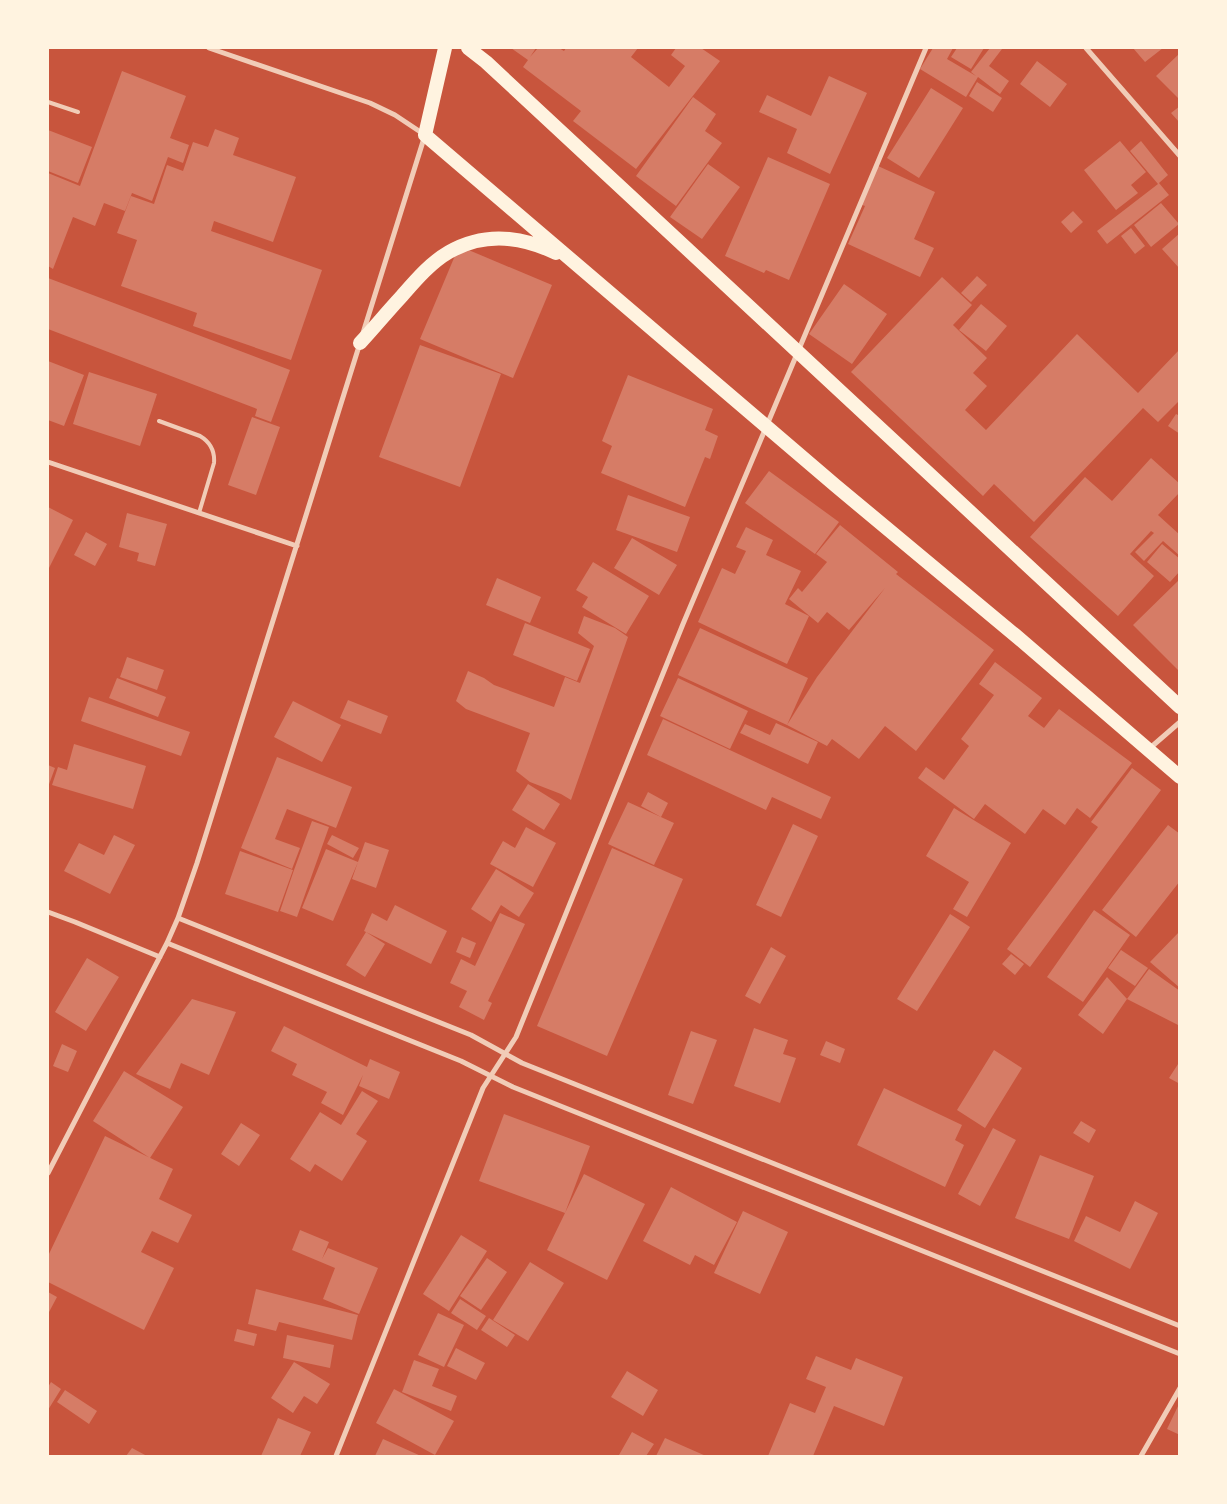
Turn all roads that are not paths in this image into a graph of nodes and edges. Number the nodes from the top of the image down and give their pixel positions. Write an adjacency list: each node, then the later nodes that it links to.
1 (209, 48): 8 (street)
2 (445, 48): 8 (highway)
3 (468, 48): 12 (highway)
4 (926, 48): 12 (street)
5 (1086, 48): 9 (street)
6 (48, 102): 7 (lane)
7 (78, 112)
8 (425, 135): 10 (highway); 11 (street)
9 (1180, 156)
10 (572, 260): 11 (highway); 14 (highway)
11 (360, 343): 17 (street)
12 (798, 352): 14 (street); 18 (highway)
13 (159, 421): 16 (lane)
14 (766, 426): 20 (highway); 26 (street)
15 (48, 462): 16 (street)
16 (199, 513): 17 (street)
17 (297, 546): 23 (street)
18 (1180, 707)
19 (1180, 722): 20 (street)
20 (1148, 750): 21 (highway)
21 (1180, 777)
22 (48, 912): 25 (street)
23 (178, 918): 24 (street); 26 (street)
24 (167, 943): 25 (street); 27 (street)
25 (160, 957): 28 (street)
26 (505, 1054): 27 (street); 29 (street)
27 (491, 1076): 30 (street); 32 (street)
28 (48, 1173)
29 (1180, 1326)
30 (1180, 1354)
31 (1180, 1388): 33 (street)
32 (336, 1456)
33 (1141, 1456)

